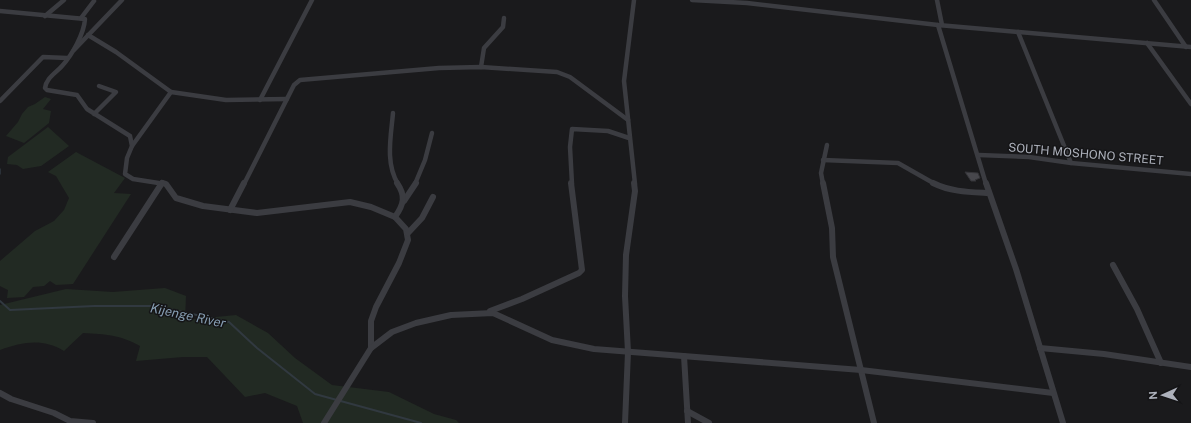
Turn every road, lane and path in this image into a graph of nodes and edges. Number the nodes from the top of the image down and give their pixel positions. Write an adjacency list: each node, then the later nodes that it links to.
1 (64, 0): 11 (street)
2 (122, 0): 16 (street)
3 (312, 0): 24 (street)
4 (634, 0): 29 (street)
5 (692, 0): 9 (street)
6 (936, 0): 14 (street)
7 (1154, 0): 18 (street)
8 (94, 1): 12 (street)
9 (748, 2): 14 (street)
10 (0, 11): 11 (street)
11 (46, 16): 12 (street)
12 (81, 18): 19 (street)
13 (504, 18): 20 (street)
14 (940, 25): 15 (street); 34 (street)
15 (1018, 32): 17 (street); 36 (street)
16 (88, 35): 19 (street); 22 (street)
17 (1146, 43): 18 (street); 26 (street)
18 (1189, 47)
19 (68, 57): 25 (street); 28 (street)
20 (481, 67): 23 (street); 29 (street)
21 (99, 86): 28 (street)
22 (171, 92): 24 (street); 33 (street)
23 (287, 99): 24 (street); 42 (street)
24 (260, 100)
25 (0, 101)
26 (1191, 104)
27 (393, 113): 41 (street)
28 (94, 114): 33 (street)
29 (628, 120): 31 (street)
30 (432, 133): 41 (street)
31 (629, 138): 47 (street); 50 (street)
32 (827, 145): 35 (street)
33 (132, 146): 38 (street)
34 (979, 155): 36 (street, SOUTH MOSHONO STREET); 39 (street)
35 (823, 160): 39 (street); 54 (street)
36 (1071, 163): 37 (street, SOUTH MOSHONO STREET)
37 (1191, 174)
38 (162, 182): 42 (street); 45 (street)
39 (989, 193): 49 (street)
40 (433, 197): 44 (street)
41 (404, 201): 43 (street)
42 (230, 210): 43 (street)
43 (396, 218): 44 (street)
44 (408, 233): 48 (street)
45 (114, 257)
46 (1113, 265): 52 (street)
47 (488, 312): 48 (street); 50 (street)
48 (371, 348): 59 (street)
49 (1040, 348): 52 (street); 56 (street)
50 (628, 352): 51 (street); 60 (street)
51 (684, 356): 54 (street); 57 (street)
52 (1161, 363): 53 (street)
53 (1191, 367)
54 (861, 370): 56 (street); 63 (street)
55 (0, 393): 58 (street)
56 (1053, 393): 64 (street)
57 (688, 411): 61 (street); 62 (street)
58 (93, 423)
59 (324, 423)
60 (625, 423)
61 (688, 423)
62 (709, 423)
63 (874, 423)
64 (1063, 423)

